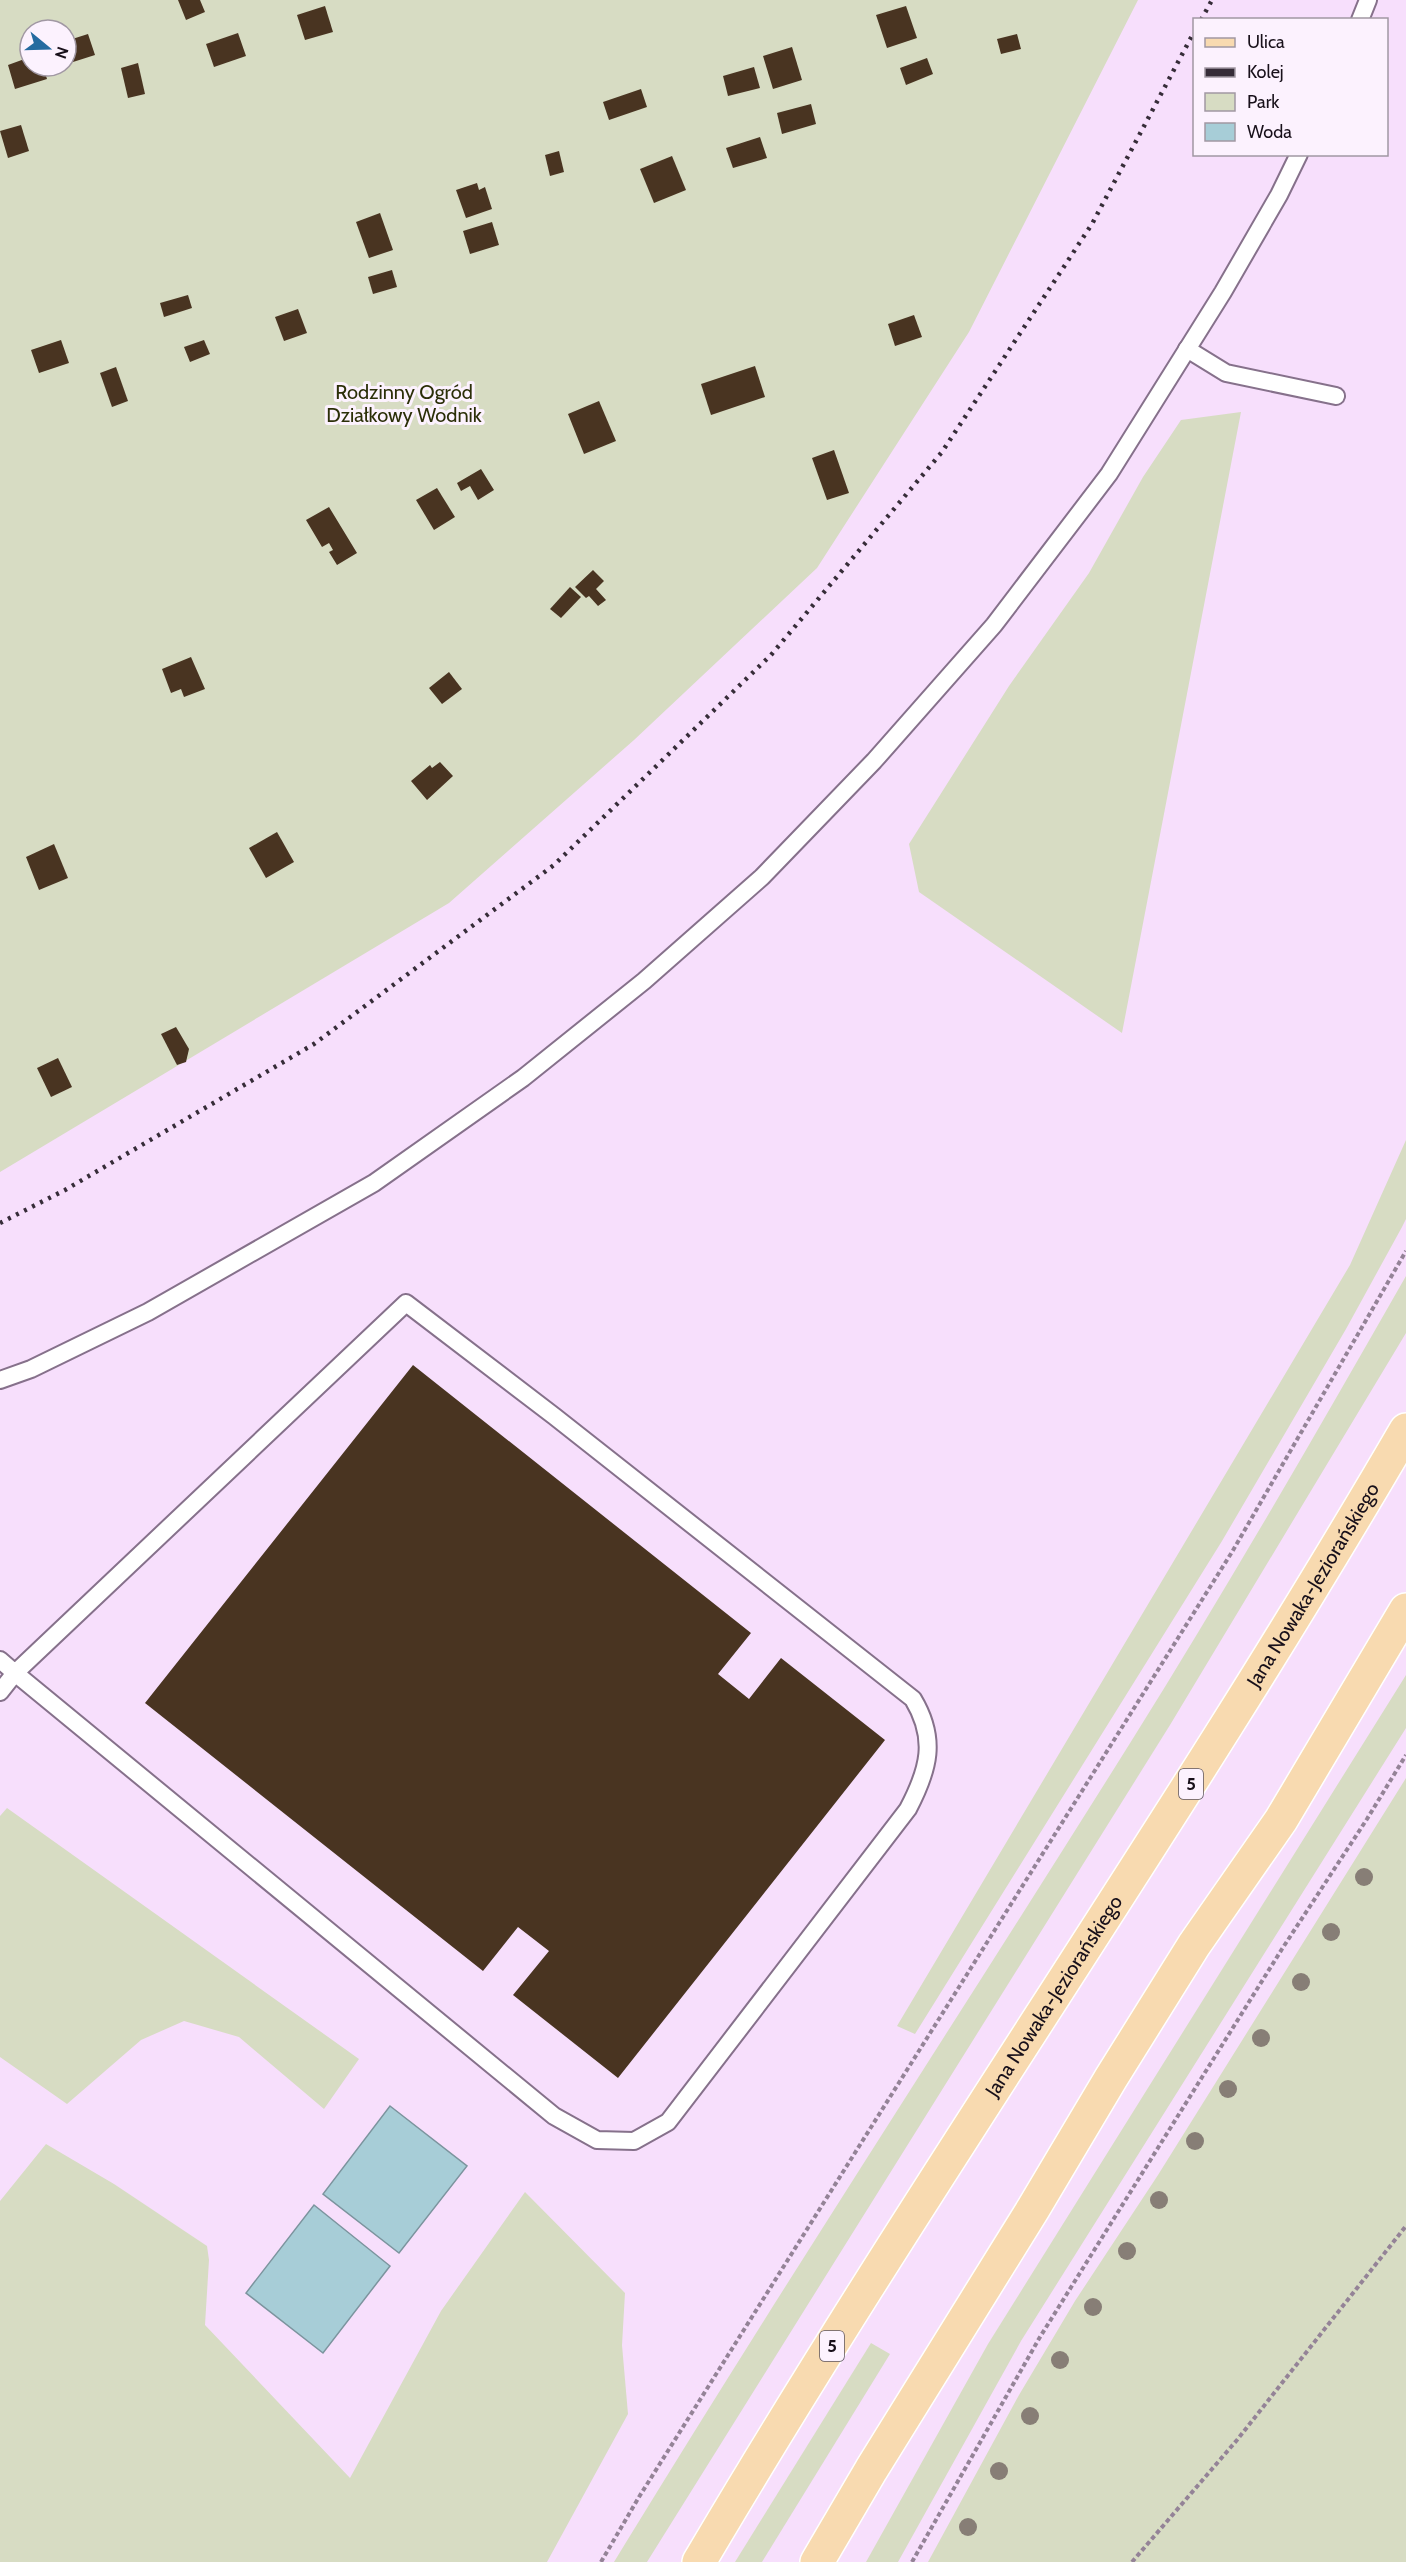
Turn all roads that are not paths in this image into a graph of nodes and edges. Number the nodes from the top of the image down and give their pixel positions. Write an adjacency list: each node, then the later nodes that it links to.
1 (1368, 0): 2 (lane)
2 (1360, 18)
3 (1298, 156): 4 (lane)
4 (1187, 349): 5 (lane); 6 (lane)
5 (1336, 396)
6 (0, 1380)
7 (1406, 1430): 12 (main road, Jana Nowaka-Jeziorańskiego / 5)
8 (1406, 1610): 13 (main road)
9 (0, 1660): 10 (lane)
10 (15, 1673): 10 (lane); 11 (lane)
11 (0, 1692)
12 (699, 2562)
13 (816, 2562)

